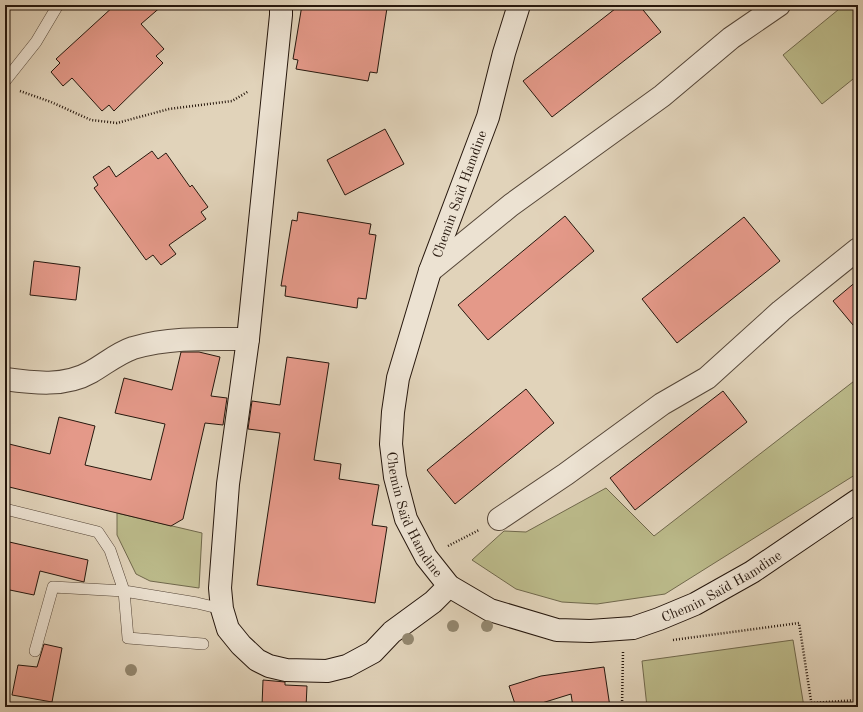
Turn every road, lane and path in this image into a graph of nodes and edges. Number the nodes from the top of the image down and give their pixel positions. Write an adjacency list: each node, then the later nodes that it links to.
1 (58, 5): 6 (lane)
2 (281, 5): 5 (main road)
3 (519, 5): 9 (main road, Chemin Saïd Hamdine)
4 (779, 5): 9 (main road)
5 (275, 74): 7 (path); 10 (main road)
6 (5, 81)
7 (18, 91)
8 (858, 249): 14 (main road)
9 (430, 271): 15 (main road, Chemin Saïd Hamdine)
10 (248, 339): 11 (main road); 18 (main road)
11 (5, 379)
12 (858, 500): 16 (main road, Chemin Saïd Hamdine)
13 (5, 509): 17 (lane)
14 (499, 519): 15 (path)
15 (426, 557): 16 (main road, Chemin Saïd Hamdine)
16 (449, 586): 18 (main road)
17 (124, 591): 18 (lane); 20 (lane); 22 (lane)
18 (222, 609)
19 (668, 641): 24 (path)
20 (203, 644)
21 (630, 649): 25 (path)
22 (35, 651)
23 (858, 700): 24 (path)
24 (811, 703): 26 (path)
25 (622, 707)
26 (812, 707)

